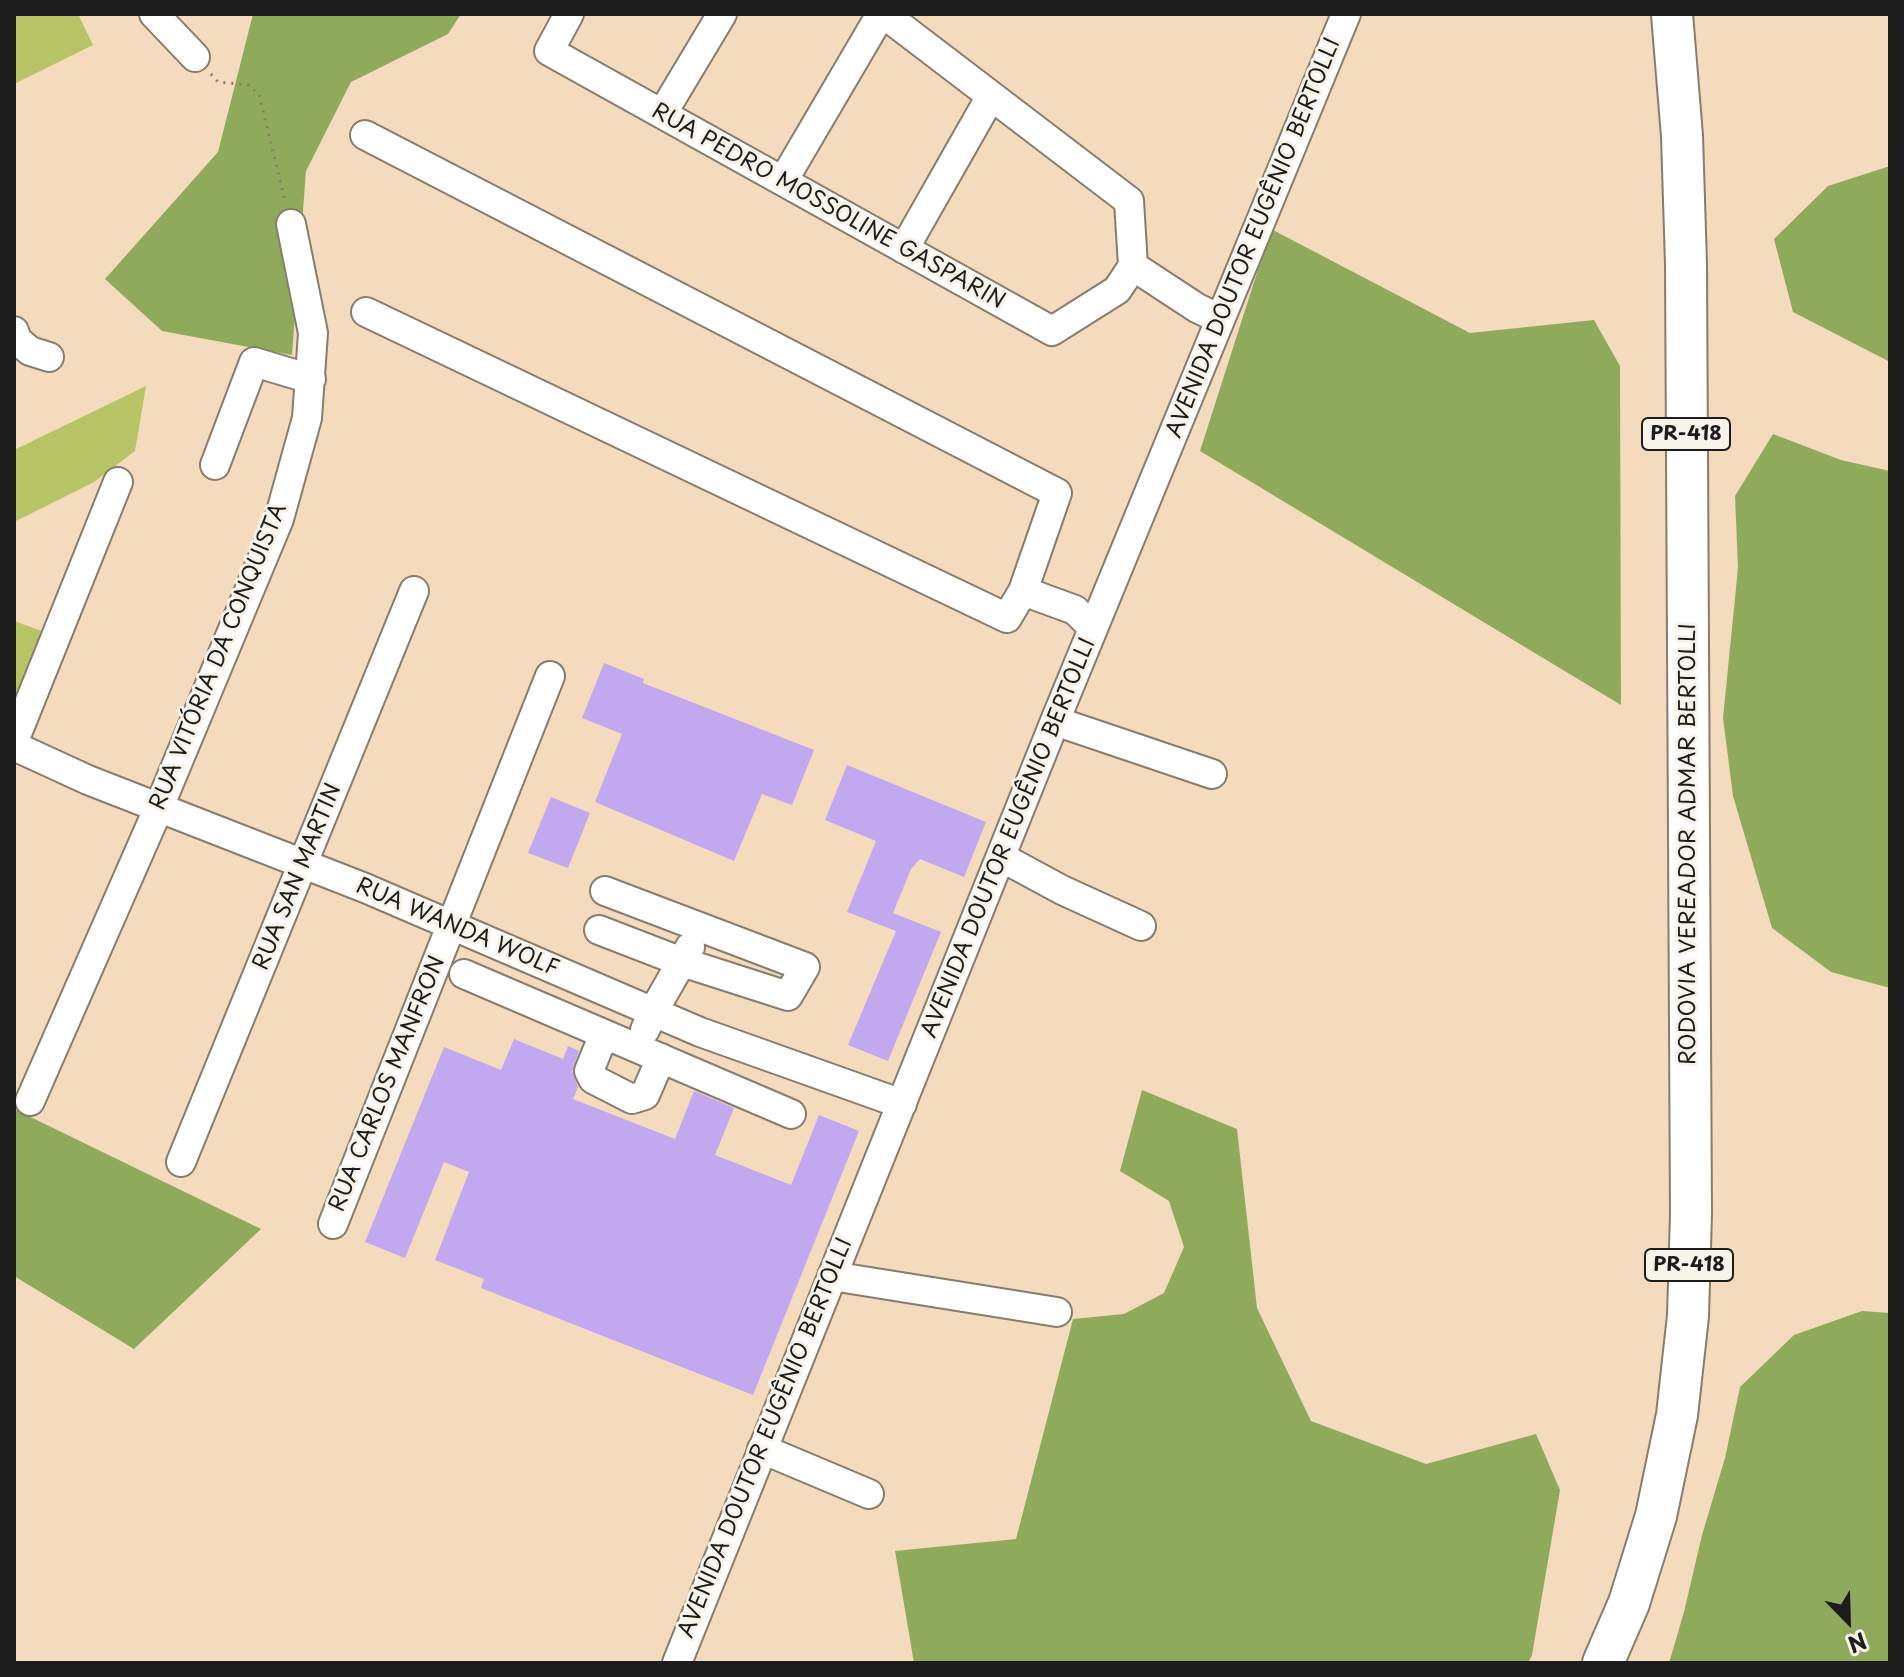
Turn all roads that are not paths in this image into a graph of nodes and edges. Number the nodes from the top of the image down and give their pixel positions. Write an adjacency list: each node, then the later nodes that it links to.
1 (154, 14): 7 (street)
2 (569, 14): 9 (street, RUA PEDRO MOSSOLINE GASPARIN)
3 (722, 14): 9 (street)
4 (882, 14): 8 (street); 11 (street)
5 (1346, 14): 16 (street, AVENIDA DOUTOR EUGÊNIO BERTOLLI)
6 (1672, 14): 53 (highway, RODOVIA VEREADOR ADMAR BERTOLLI / PR-418)
7 (195, 57)
8 (991, 96): 13 (street); 14 (street)
9 (662, 114): 11 (street, RUA PEDRO MOSSOLINE GASPARIN)
10 (365, 135): 23 (street)
11 (783, 181): 13 (street, RUA PEDRO MOSSOLINE GASPARIN)
12 (291, 224): 19 (street, RUA VITÓRIA DA CONQUISTA)
13 (904, 249): 14 (street, RUA PEDRO MOSSOLINE GASPARIN)
14 (1133, 266): 16 (street)
15 (366, 312): 23 (street)
16 (1220, 319): 24 (street, AVENIDA DOUTOR EUGÊNIO BERTOLLI)
17 (14, 331): 18 (street)
18 (49, 357)
19 (311, 379): 20 (street); 29 (street, RUA VITÓRIA DA CONQUISTA)
20 (215, 465)
21 (118, 482): 27 (street)
22 (414, 591): 31 (street, RUA SAN MARTIN)
23 (1023, 591): 24 (street)
24 (1093, 628): 26 (street, AVENIDA DOUTOR EUGÊNIO BERTOLLI)
25 (550, 676): 33 (street, RUA CARLOS MANFRON)
26 (1040, 737): 28 (street); 30 (street, AVENIDA DOUTOR EUGÊNIO BERTOLLI)
27 (14, 744): 29 (street, RUA WANDA WOLF)
28 (1212, 774)
29 (159, 807): 31 (street, RUA WANDA WOLF); 43 (street, RUA VITÓRIA DA CONQUISTA)
30 (1001, 857): 34 (street); 44 (street, AVENIDA DOUTOR EUGÊNIO BERTOLLI)
31 (303, 864): 33 (street, RUA WANDA WOLF); 46 (street, RUA SAN MARTIN)
32 (605, 891): 35 (street)
33 (451, 925): 39 (street, RUA WANDA WOLF); 47 (street, RUA CARLOS MANFRON)
34 (1141, 926)
35 (700, 927): 37 (street); 37 (street)
36 (599, 930): 37 (street)
37 (682, 962): 39 (street)
38 (464, 974): 40 (street)
39 (653, 1012): 41 (street); 44 (street, RUA WANDA WOLF)
40 (604, 1034): 41 (street); 42 (street)
41 (634, 1047): 42 (street)
42 (661, 1058): 45 (street)
43 (30, 1101)
44 (902, 1104): 48 (street, AVENIDA DOUTOR EUGÊNIO BERTOLLI)
45 (791, 1114)
46 (181, 1162)
47 (333, 1224)
48 (832, 1276): 49 (street); 50 (street, AVENIDA DOUTOR EUGÊNIO BERTOLLI)
49 (1057, 1312)
50 (762, 1449): 51 (street); 52 (street, AVENIDA DOUTOR EUGÊNIO BERTOLLI)
51 (869, 1494)
52 (677, 1663)
53 (1603, 1663)

